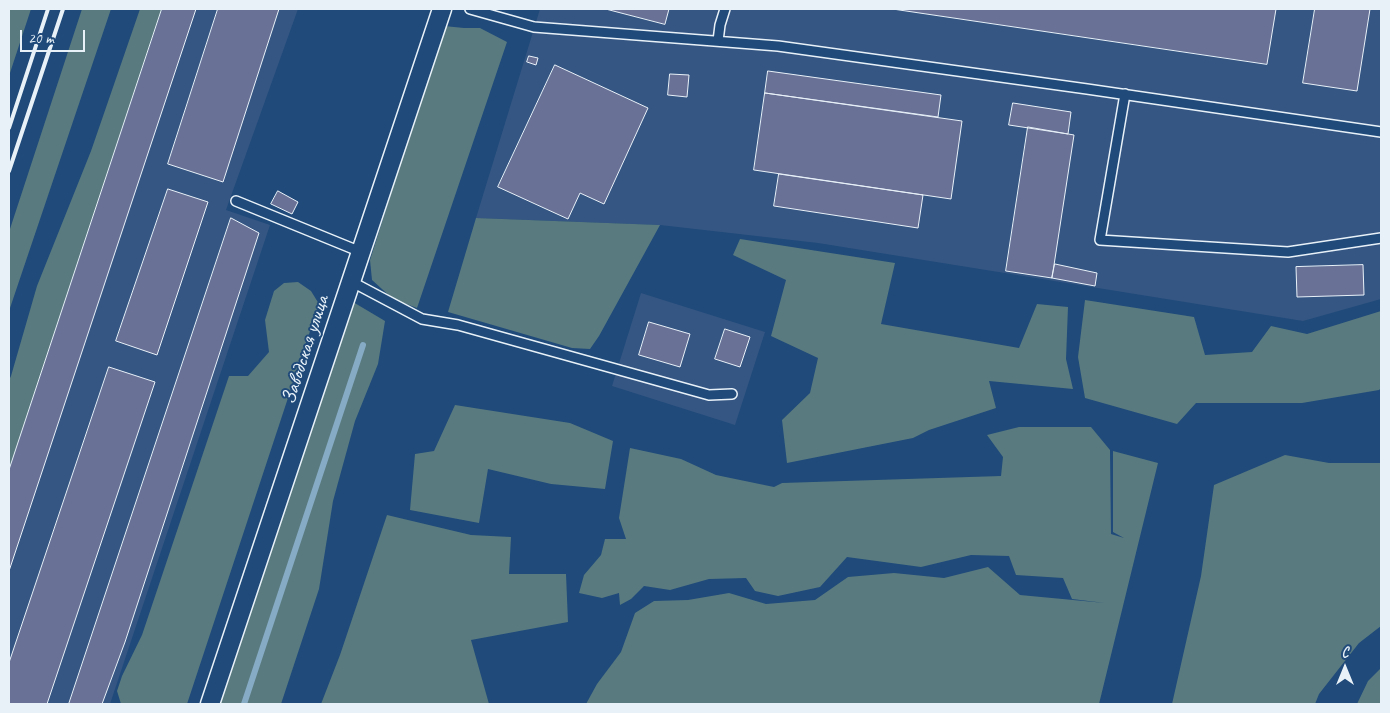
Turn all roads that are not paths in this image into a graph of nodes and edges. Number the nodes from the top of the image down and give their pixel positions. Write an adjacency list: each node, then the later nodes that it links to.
1 (442, 9): 9 (street, Заводская улица)
2 (470, 9): 4 (lane)
3 (725, 9): 4 (lane)
4 (718, 42): 5 (lane)
5 (1125, 94): 6 (lane); 8 (lane)
6 (1381, 132)
7 (236, 201): 9 (lane)
8 (1381, 238)
9 (361, 252): 10 (street, Заводская улица)
10 (352, 280): 11 (lane); 12 (street, Заводская улица)
11 (732, 394)
12 (210, 704)

